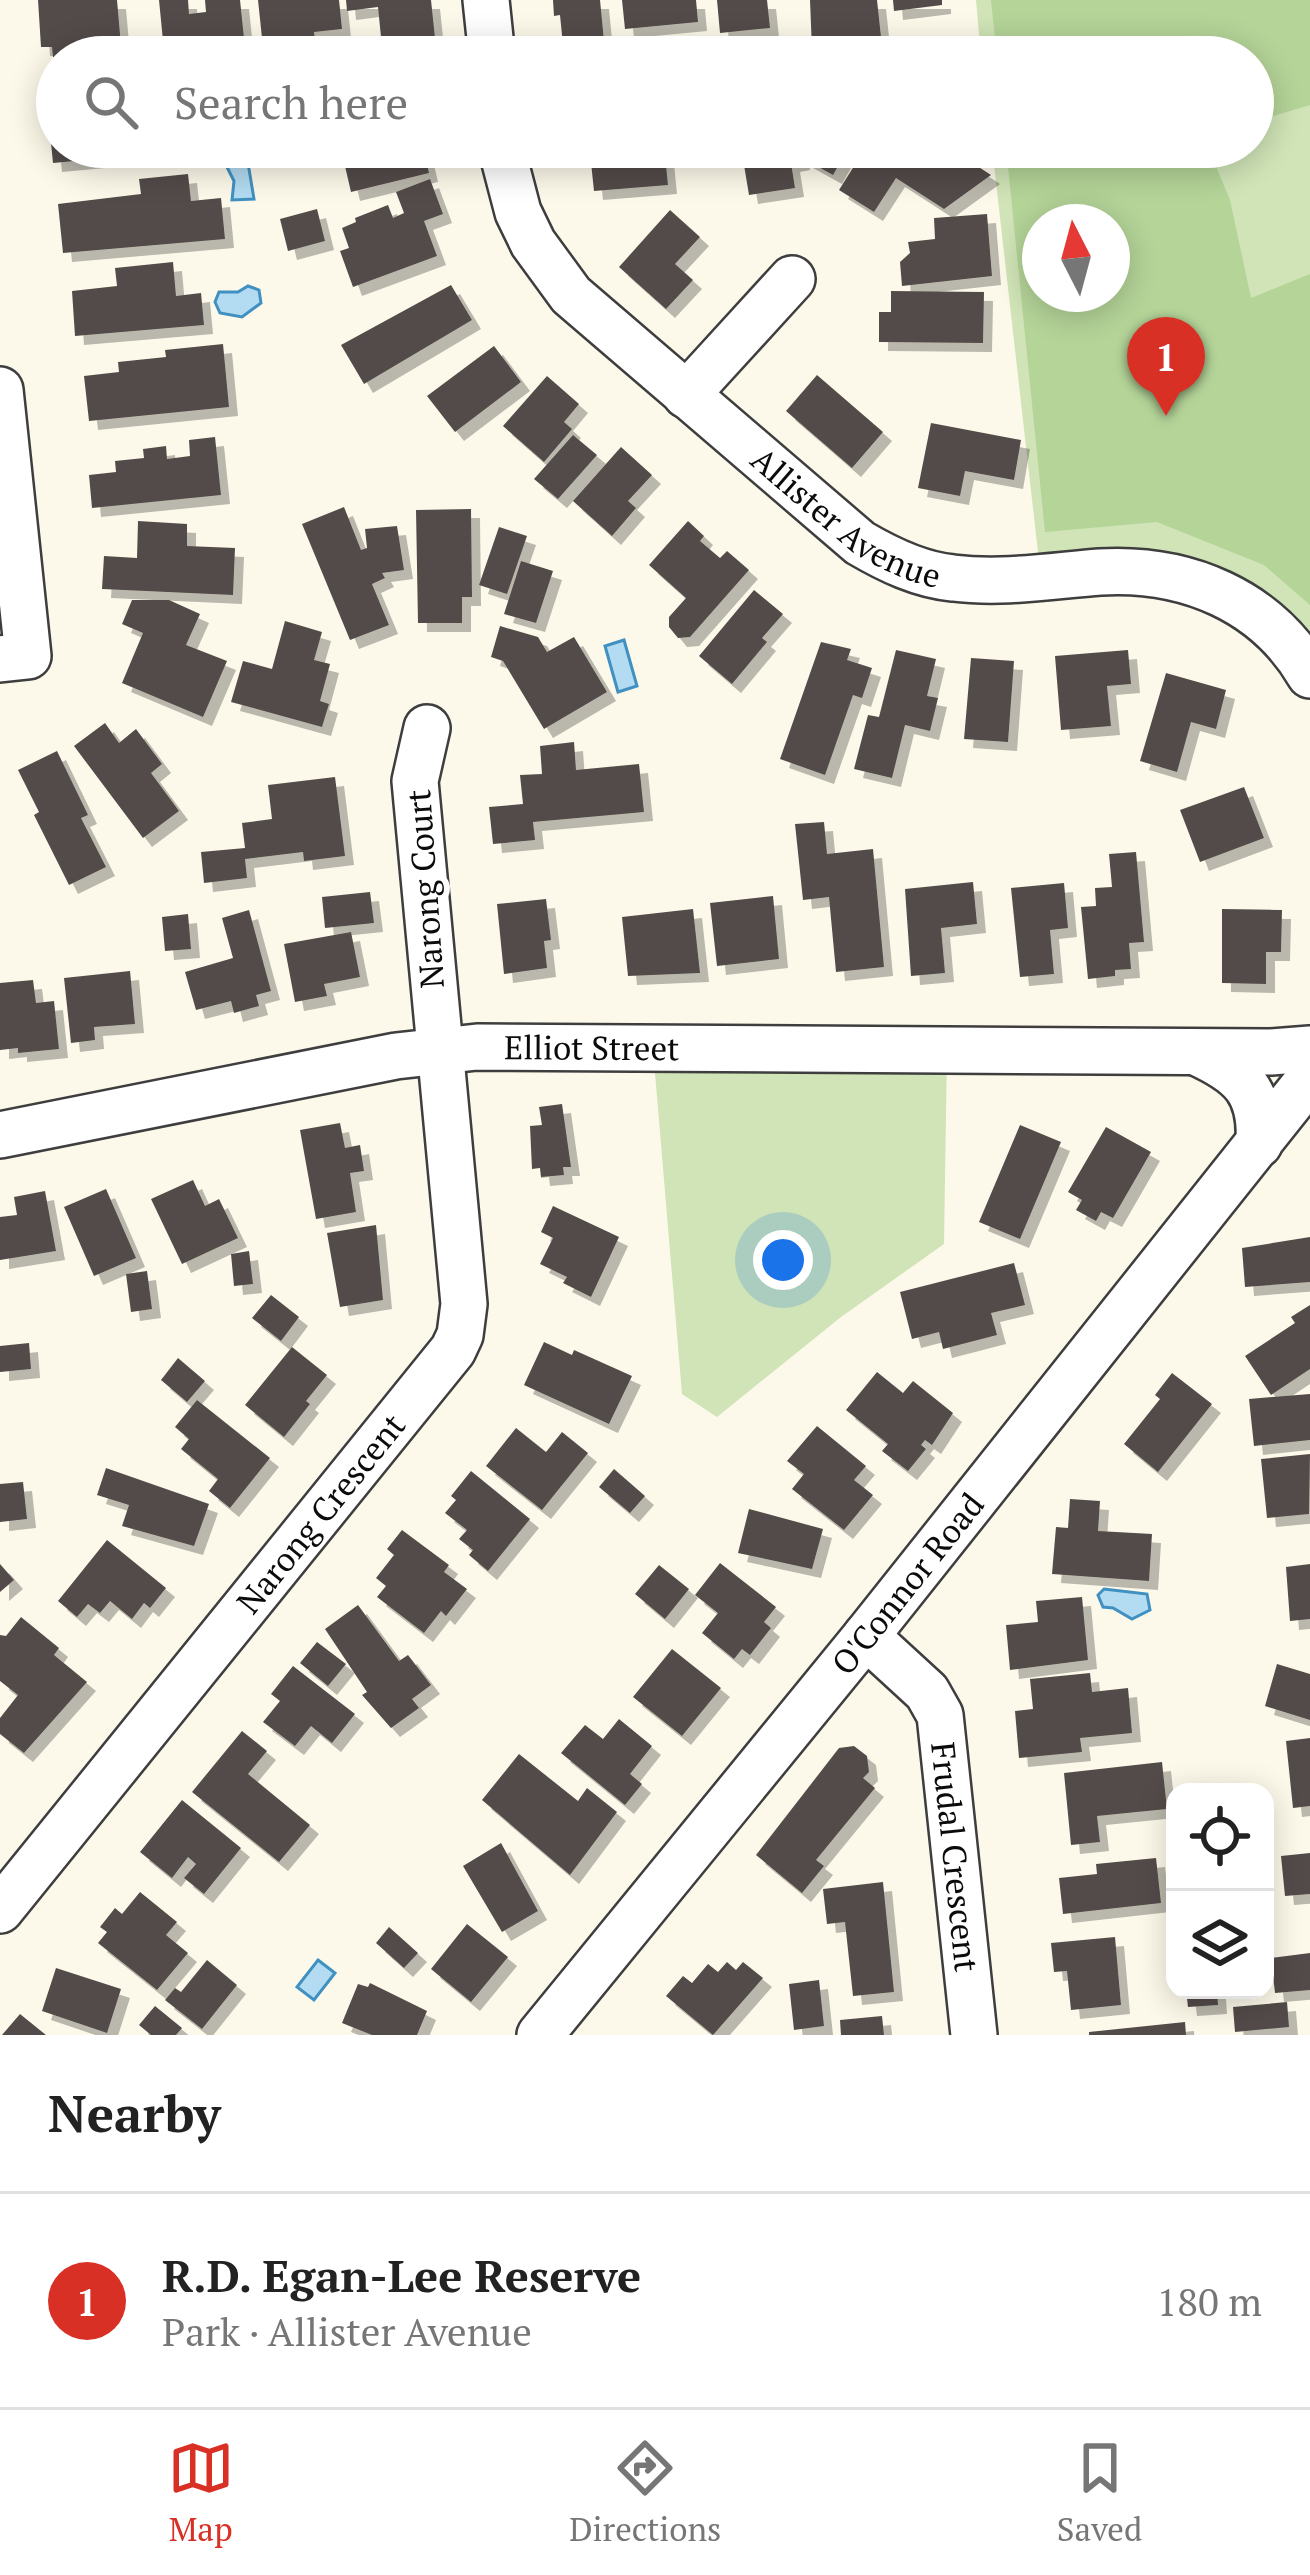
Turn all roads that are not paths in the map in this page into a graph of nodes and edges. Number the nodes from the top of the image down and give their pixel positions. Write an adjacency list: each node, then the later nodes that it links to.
1 (486, 0): 2 (street)
2 (490, 36)
3 (507, 168): 6 (street, Allister Avenue)
4 (792, 279): 6 (street)
5 (0, 390): 7 (street)
6 (686, 395): 8 (street, Allister Avenue)
7 (0, 659)
8 (1310, 675)
9 (427, 728): 11 (street, Narong Court)
10 (1310, 1048): 12 (street, Elliot Street)
11 (438, 1051): 12 (street, Elliot Street); 15 (street, Elliot Street); 17 (street, Narong Crescent)
12 (1193, 1051): 14 (street)
13 (1310, 1078): 14 (street, O'Connor Road)
14 (1280, 1131): 16 (street, O'Connor Road)
15 (0, 1135)
16 (866, 1636): 18 (street, O'Connor Road); 19 (street, Frudal Crescent)
17 (0, 1910)
18 (540, 2035)
19 (974, 2035)

